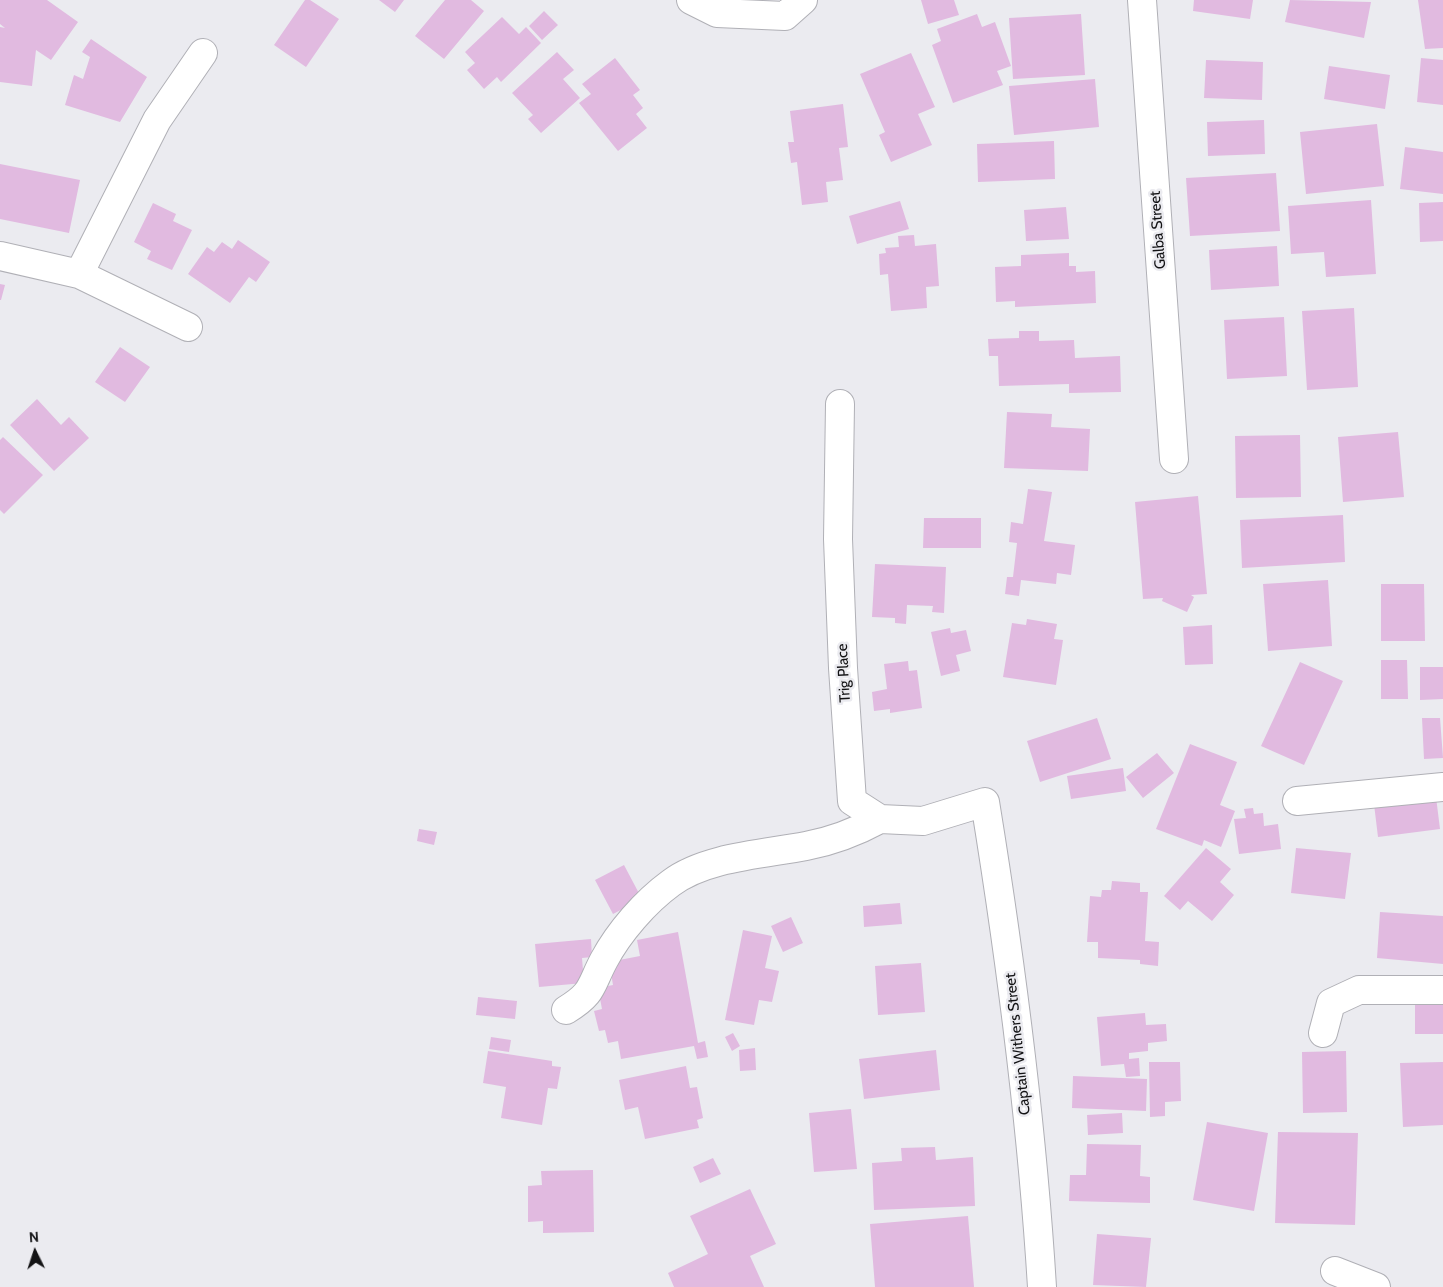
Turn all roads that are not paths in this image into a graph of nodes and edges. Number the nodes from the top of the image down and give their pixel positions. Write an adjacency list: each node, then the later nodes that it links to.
1 (691, 0): 2 (street)
2 (803, 0)
3 (1142, 0): 9 (street, Galba Street)
4 (203, 53): 6 (street)
5 (0, 256): 6 (street)
6 (79, 274): 7 (street)
7 (188, 327)
8 (840, 404): 12 (street, Trig Place)
9 (1174, 459)
10 (1443, 786): 11 (street)
11 (1297, 801)
12 (880, 819): 14 (street); 17 (street, Captain Withers Street)
13 (1443, 990): 15 (street)
14 (566, 1010)
15 (1323, 1033)
16 (1335, 1271): 18 (street)
17 (1042, 1287)
18 (1376, 1287)

